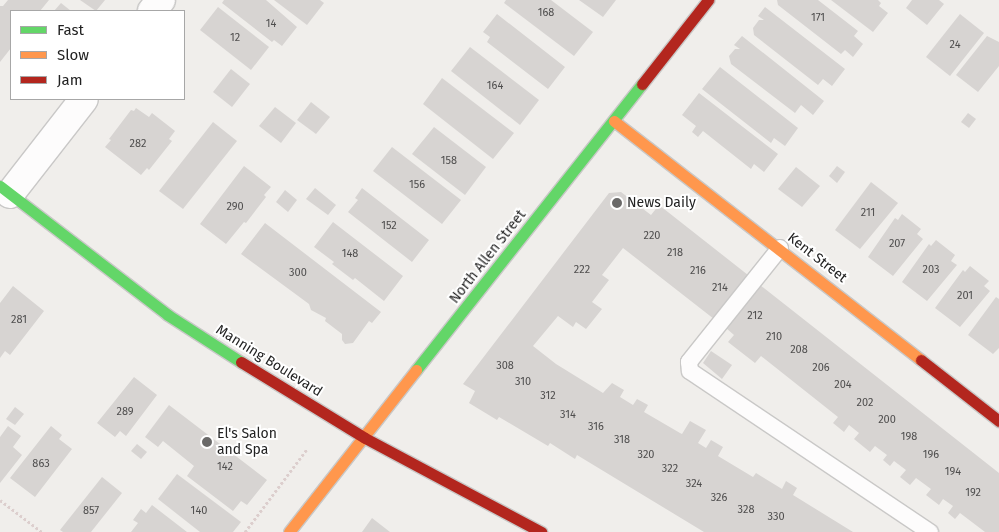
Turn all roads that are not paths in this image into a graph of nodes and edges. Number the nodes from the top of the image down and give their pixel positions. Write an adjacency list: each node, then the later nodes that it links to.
1 (161, 0): 3 (street)
2 (708, 0): 5 (street, North Allen Street)
3 (153, 10)
4 (83, 100): 6 (street)
5 (614, 120): 7 (street, Kent Street); 9 (street, North Allen Street)
6 (5, 190): 9 (street, Manning Boulevard)
7 (780, 248): 8 (street, Kent Street); 12 (lane)
8 (999, 421)
9 (365, 438): 10 (street, North Allen Street); 11 (street, Manning Boulevard)
10 (289, 532)
11 (541, 532)
12 (930, 532)

